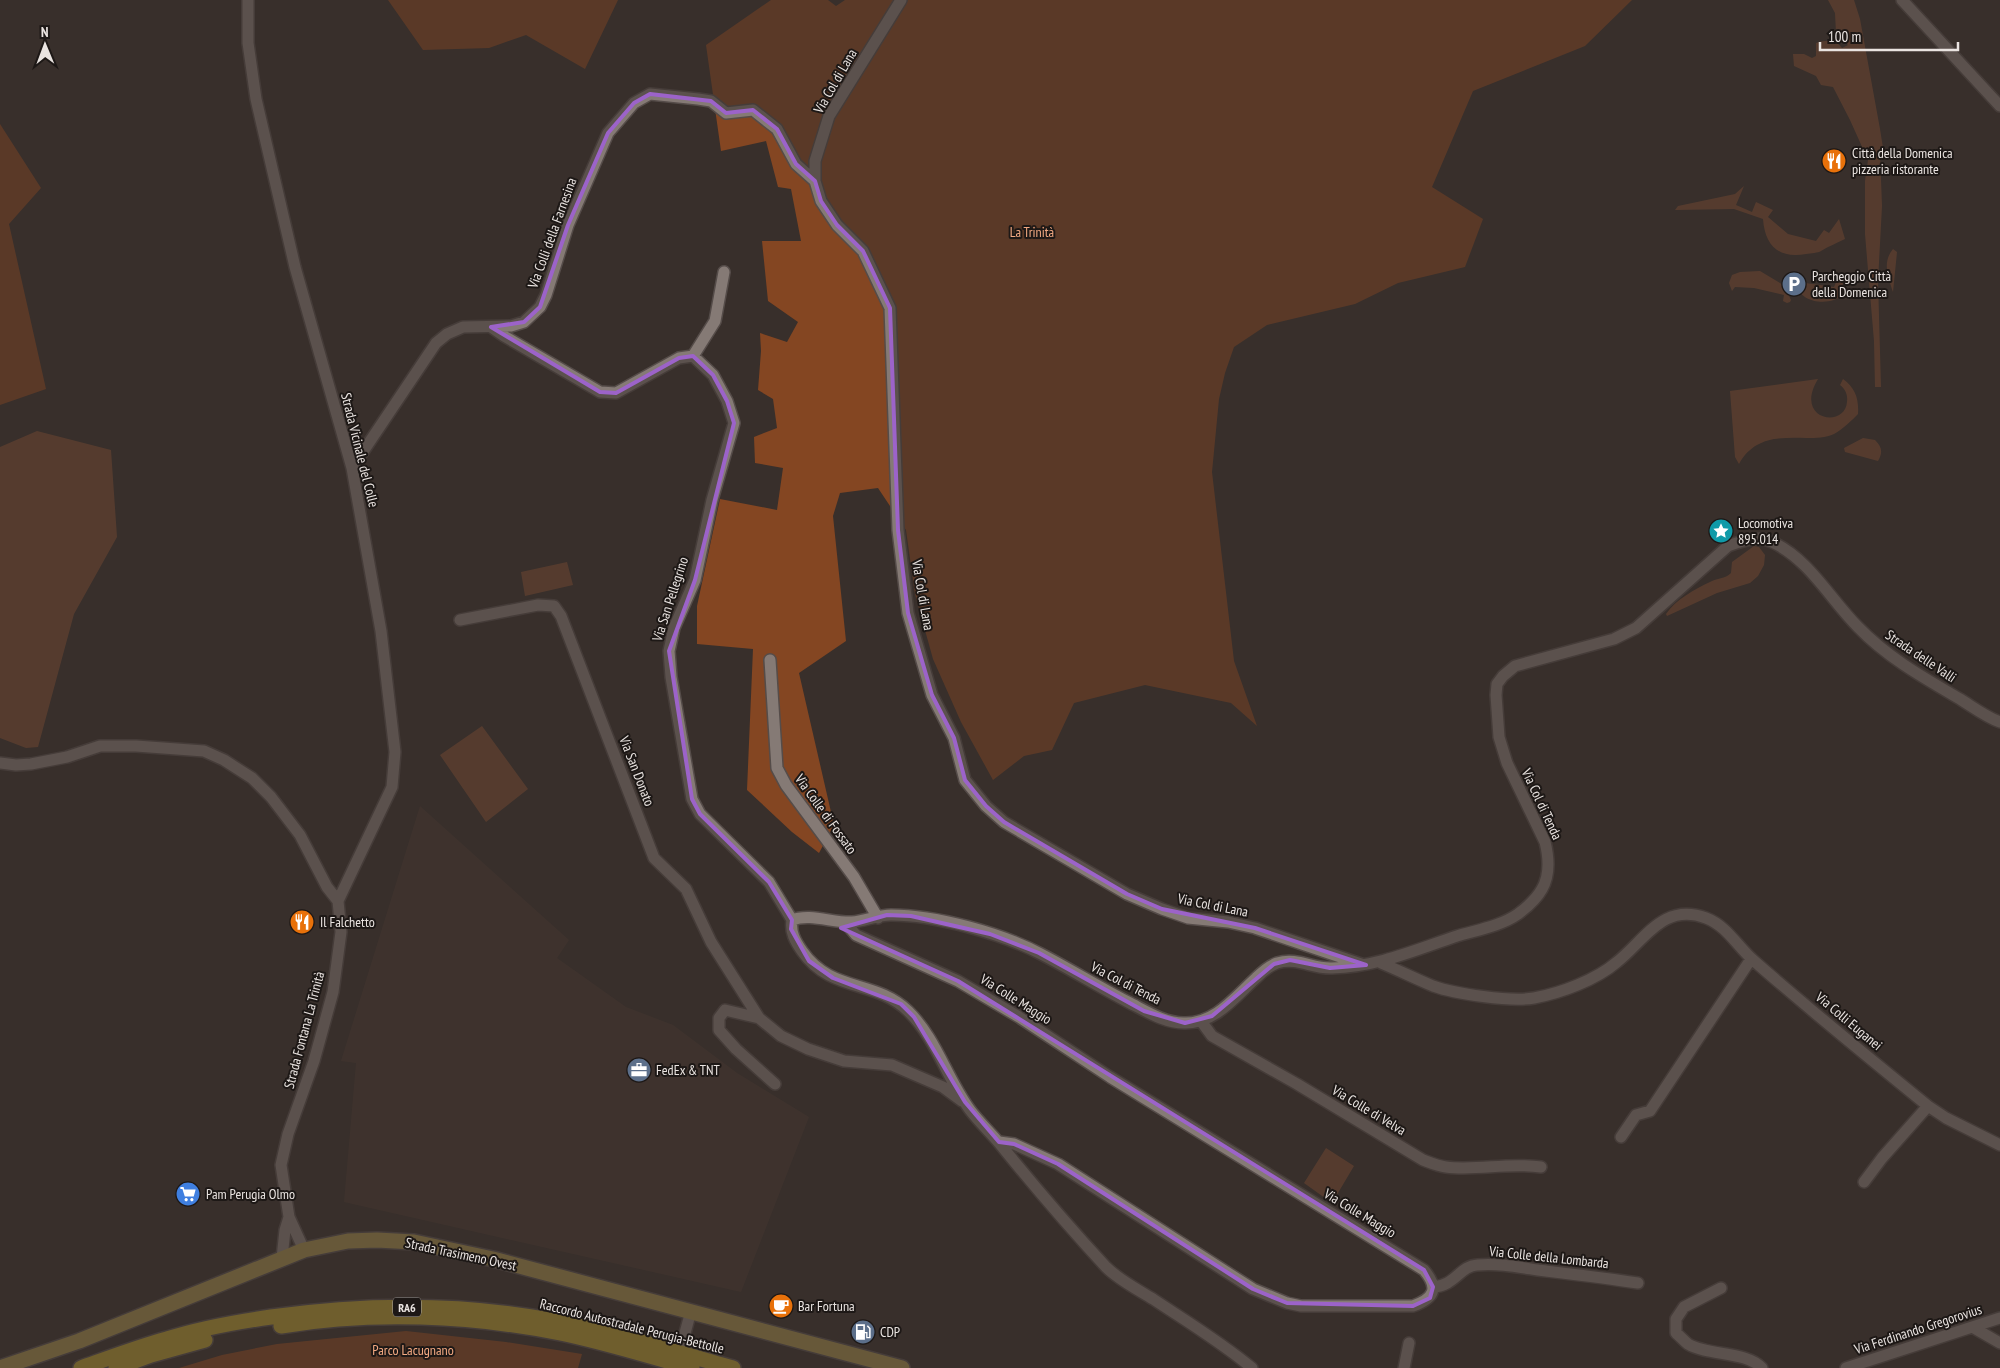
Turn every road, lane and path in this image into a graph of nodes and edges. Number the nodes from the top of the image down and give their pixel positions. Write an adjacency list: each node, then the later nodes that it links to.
1 (248, 0): 9 (street, Strada Vicinale del Colle)
2 (901, 0): 5 (street, Via Col di Lana)
3 (1902, 0): 4 (street)
4 (2000, 106)
5 (815, 181): 7 (street, Via Colli della Farnesina); 21 (street, Via Col di Lana)
6 (724, 272): 8 (street)
7 (491, 326): 8 (street); 9 (street, Via Colli della Farnesina)
8 (692, 356): 17 (street, Via San Pellegrino)
9 (352, 468): 15 (street, Strada Vicinale del Colle)
10 (1771, 541): 13 (street, Strada delle Valli); 20 (street, Via Col di Tenda)
11 (460, 620): 22 (street, Via San Donato)
12 (770, 660): 16 (street, Via Colle di Fossato)
13 (2000, 722)
14 (0, 763): 15 (street, Strada Fontana La Trinità)
15 (338, 901): 32 (street, Strada Fontana La Trinità)
16 (878, 918): 18 (street, Via Col di Tenda); 23 (street, Via Col di Tenda)
17 (792, 920): 18 (street, Via Col di Tenda); 25 (street)
18 (845, 922): 36 (street, Via Colle Maggio)
19 (1751, 958): 20 (street, Via Colli Euganei); 26 (street, Via Colli Euganei); 27 (street)
20 (1381, 962): 21 (street, Via Col di Tenda)
21 (1366, 965): 23 (street, Via Col di Tenda)
22 (758, 1018): 24 (street, Via San Donato); 25 (street, Via San Donato)
23 (1200, 1020): 30 (street, Via Colle di Velva)
24 (775, 1084)
25 (964, 1102): 28 (street)
26 (1928, 1106): 29 (street, Via Colli Euganei); 31 (street)
27 (1621, 1137)
28 (999, 1142): 36 (street); 52 (street)
29 (2000, 1145)
30 (1541, 1166)
31 (1864, 1182)
32 (289, 1217): 33 (street); 34 (street)
33 (304, 1250): 34 (main road, Strada Trasimeno Ovest); 38 (main road, Strada Trasimeno Ovest)
34 (282, 1258): 45 (main road, Strada Trasimeno Ovest)
35 (1638, 1283): 36 (street, Via Colle della Lombarda)
36 (1433, 1287)
37 (1721, 1288): 54 (street)
38 (691, 1311): 43 (street); 51 (main road, Strada Trasimeno Ovest)
39 (2000, 1318): 40 (street, Via Ferdinando Gregorovius)
40 (1974, 1328): 42 (street); 55 (street, Via Ferdinando Gregorovius)
41 (1409, 1343): 53 (street)
42 (2000, 1343)
43 (682, 1344)
44 (151, 1355): 47 (highway, RA6); 48 (highway); 49 (highway, RA6)
45 (0, 1368)
46 (81, 1368): 50 (highway, Raccordo Autostradale Perugia-Bettolle / RA6)
47 (116, 1368)
48 (130, 1368)
49 (692, 1368)
50 (733, 1368)
51 (902, 1368)
52 (1252, 1368)
53 (1404, 1368)
54 (1762, 1368)
55 (1846, 1368)

